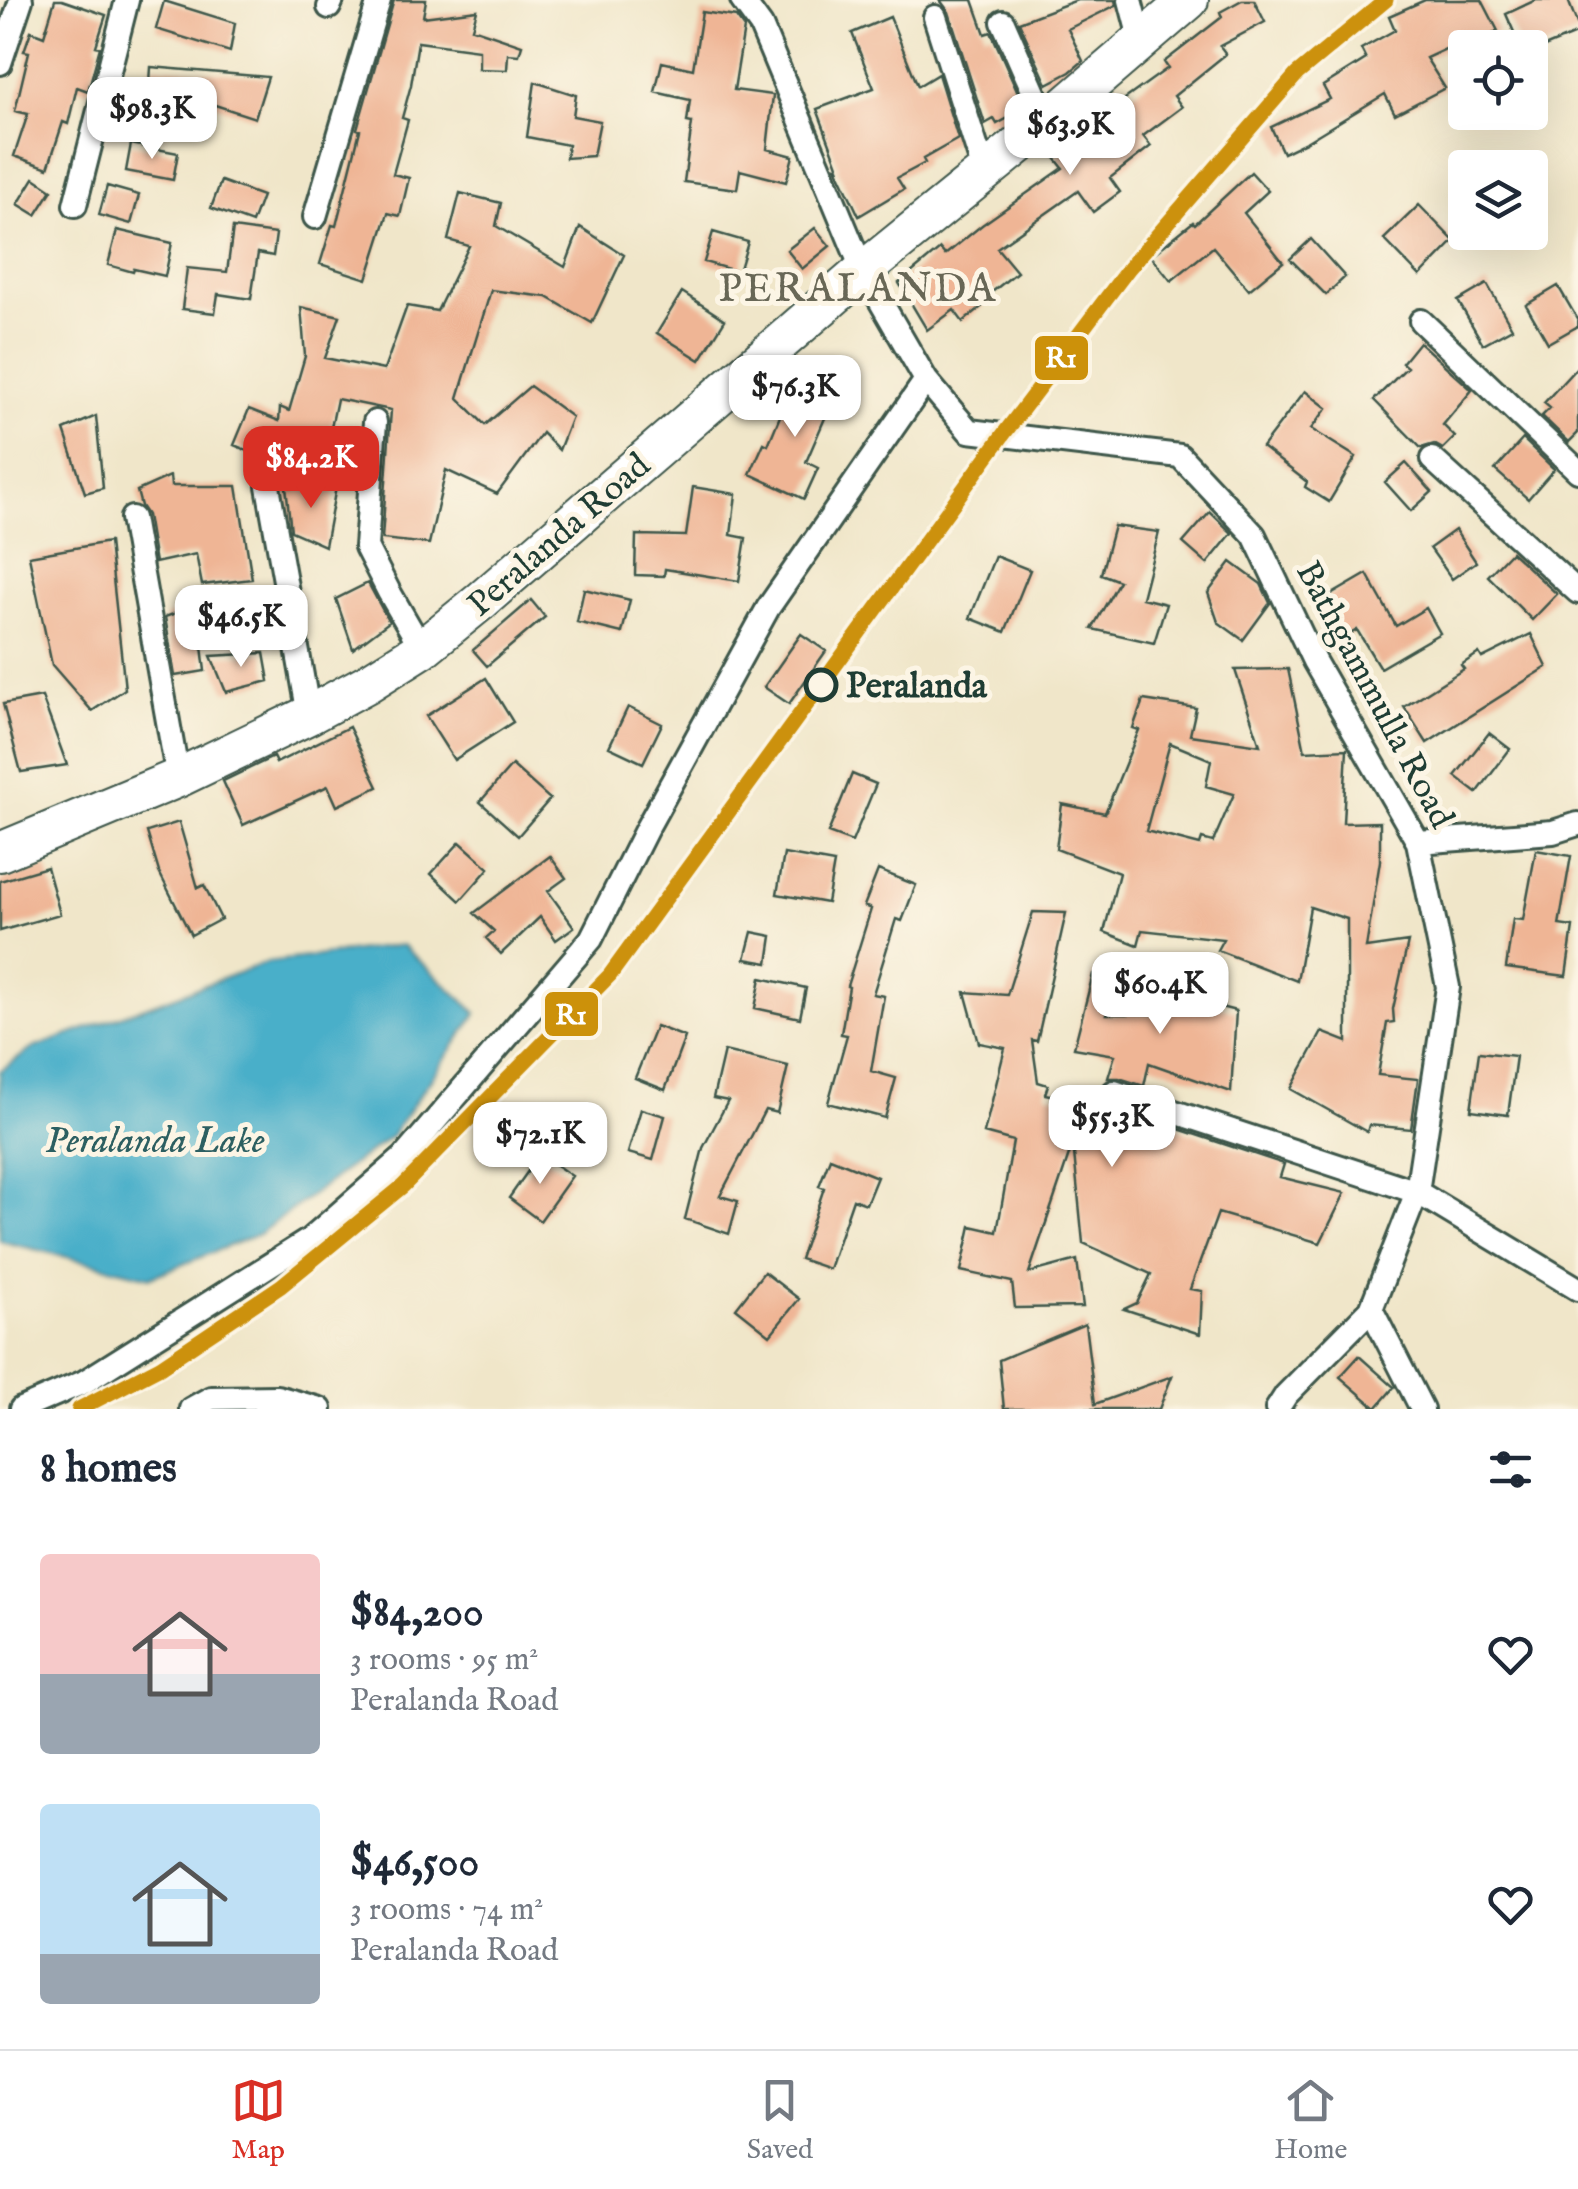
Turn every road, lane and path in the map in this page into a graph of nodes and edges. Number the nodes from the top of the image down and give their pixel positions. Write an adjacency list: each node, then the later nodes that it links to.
1 (21, 0): 10 (street)
2 (127, 0): 13 (street)
3 (379, 0): 14 (street)
4 (742, 0): 15 (street, Bathgammulla Road)
5 (1130, 0): 9 (street)
6 (1189, 0): 9 (main road, Peralanda Road)
7 (935, 18): 12 (street)
8 (1003, 22): 11 (street)
9 (1141, 42): 11 (main road, Peralanda Road)
10 (0, 63)
11 (1047, 122): 12 (main road, Peralanda Road)
12 (985, 174): 15 (main road, Peralanda Road)
13 (76, 205)
14 (316, 217)
15 (863, 271): 17 (street, Bathgammulla Road); 24 (main road, Peralanda Road)
16 (1422, 320): 20 (street)
17 (926, 380): 28 (street, Bathgammulla Road); 34 (street)
18 (375, 422): 24 (street)
19 (1432, 460): 23 (street)
20 (1578, 471)
21 (268, 486): 25 (street)
22 (132, 518): 26 (street)
23 (1578, 592)
24 (422, 648): 25 (main road, Peralanda Road)
25 (309, 714): 26 (main road, Peralanda Road)
26 (178, 778): 29 (main road, Peralanda Road)
27 (1578, 824): 28 (street)
28 (1418, 842): 31 (street, Bathgammulla Road)
29 (0, 852)
30 (1114, 1092): 31 (street)
31 (1417, 1192): 32 (street); 33 (street, Bathgammulla Road)
32 (1578, 1289)
33 (1371, 1309): 37 (street, Bathgammulla Road); 38 (street)
34 (20, 1409)
35 (191, 1409): 36 (street)
36 (320, 1409)
37 (1277, 1409)
38 (1422, 1409)

